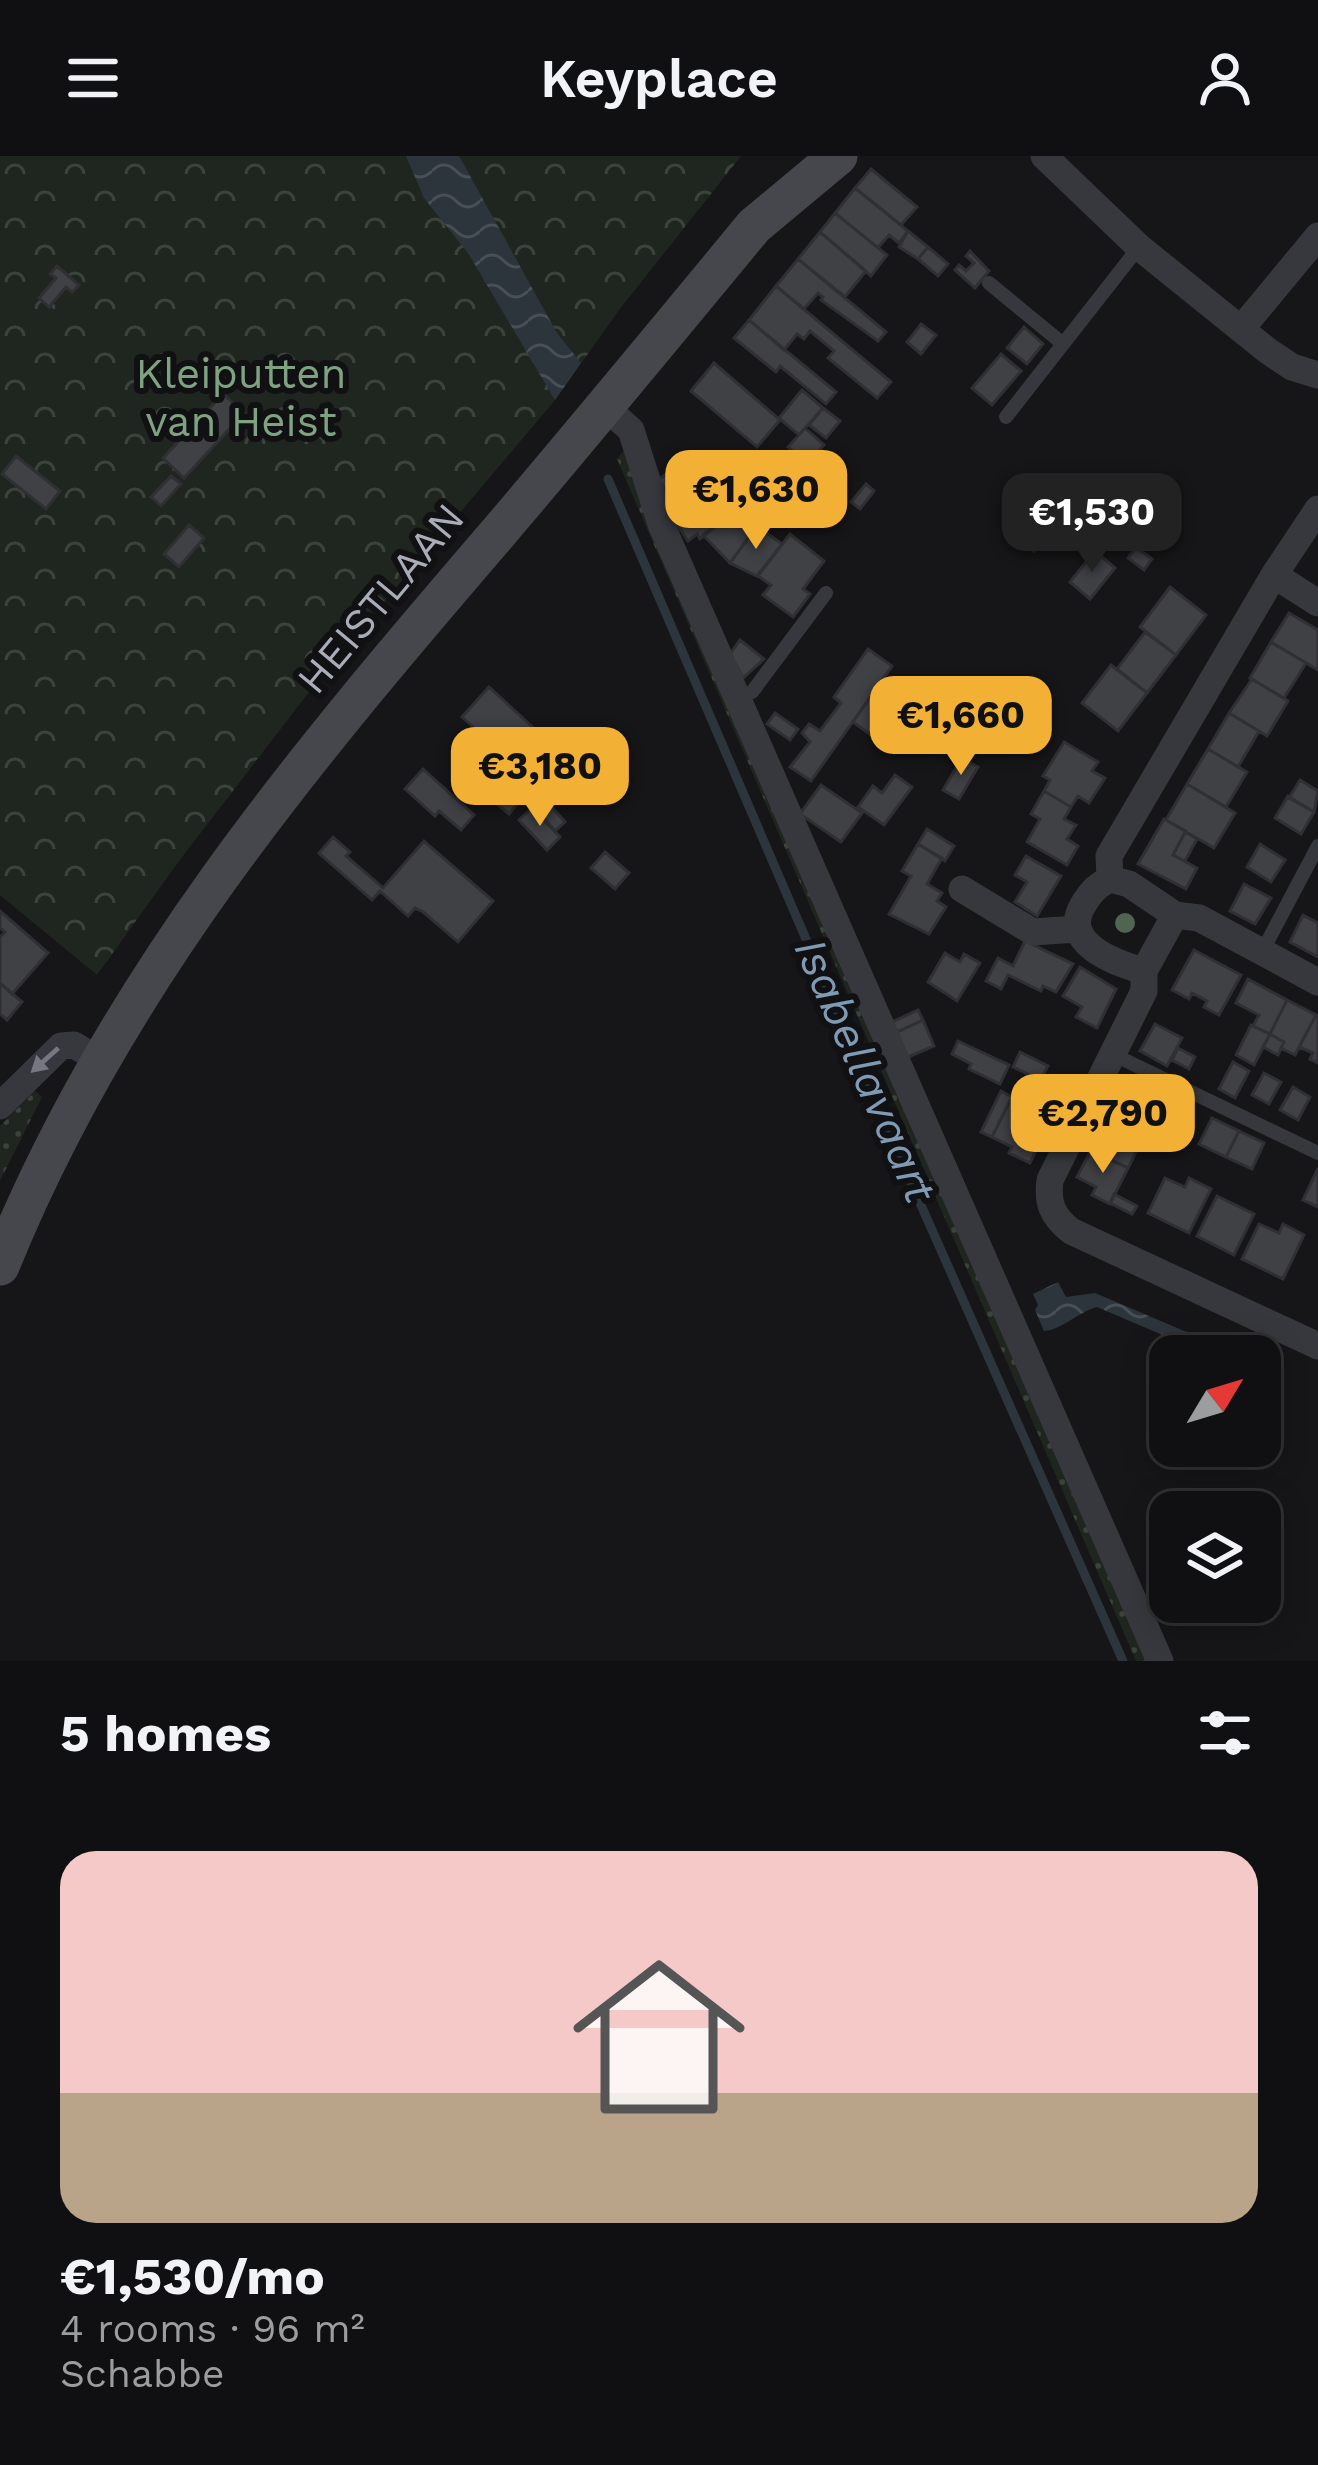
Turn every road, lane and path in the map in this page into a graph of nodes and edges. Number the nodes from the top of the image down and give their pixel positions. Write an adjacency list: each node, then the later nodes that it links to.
1 (792, 156): 4 (main road, HEISTLAAN)
2 (838, 156): 4 (main road, HEISTLAAN)
3 (1044, 156): 6 (street)
4 (762, 218): 11 (main road, HEISTLAAN)
5 (1318, 236): 8 (street)
6 (1139, 247): 8 (street); 9 (lane)
7 (989, 283): 9 (lane)
8 (1241, 329): 10 (street)
9 (1064, 344): 12 (lane)
10 (1318, 375)
11 (605, 407): 17 (street); 27 (main road, HEISTLAAN)
12 (1006, 417)
13 (1318, 509): 14 (street)
14 (1274, 575): 16 (street); 19 (street)
15 (826, 593): 17 (lane)
16 (1318, 603)
17 (737, 698): 32 (street)
18 (1318, 846): 23 (lane)
19 (1110, 879): 21 (street); 22 (street)
20 (962, 889): 22 (street)
21 (1175, 915): 23 (street); 24 (street)
22 (1077, 929): 24 (street)
23 (1262, 952): 25 (street)
24 (1144, 971): 26 (street)
25 (1318, 982)
26 (1112, 1054): 29 (lane); 31 (street)
27 (99, 1060): 28 (street, one-way to 28); 30 (main road, HEISTLAAN)
28 (0, 1106)
29 (1318, 1153)
30 (0, 1266)
31 (1318, 1346)
32 (1160, 1661)

